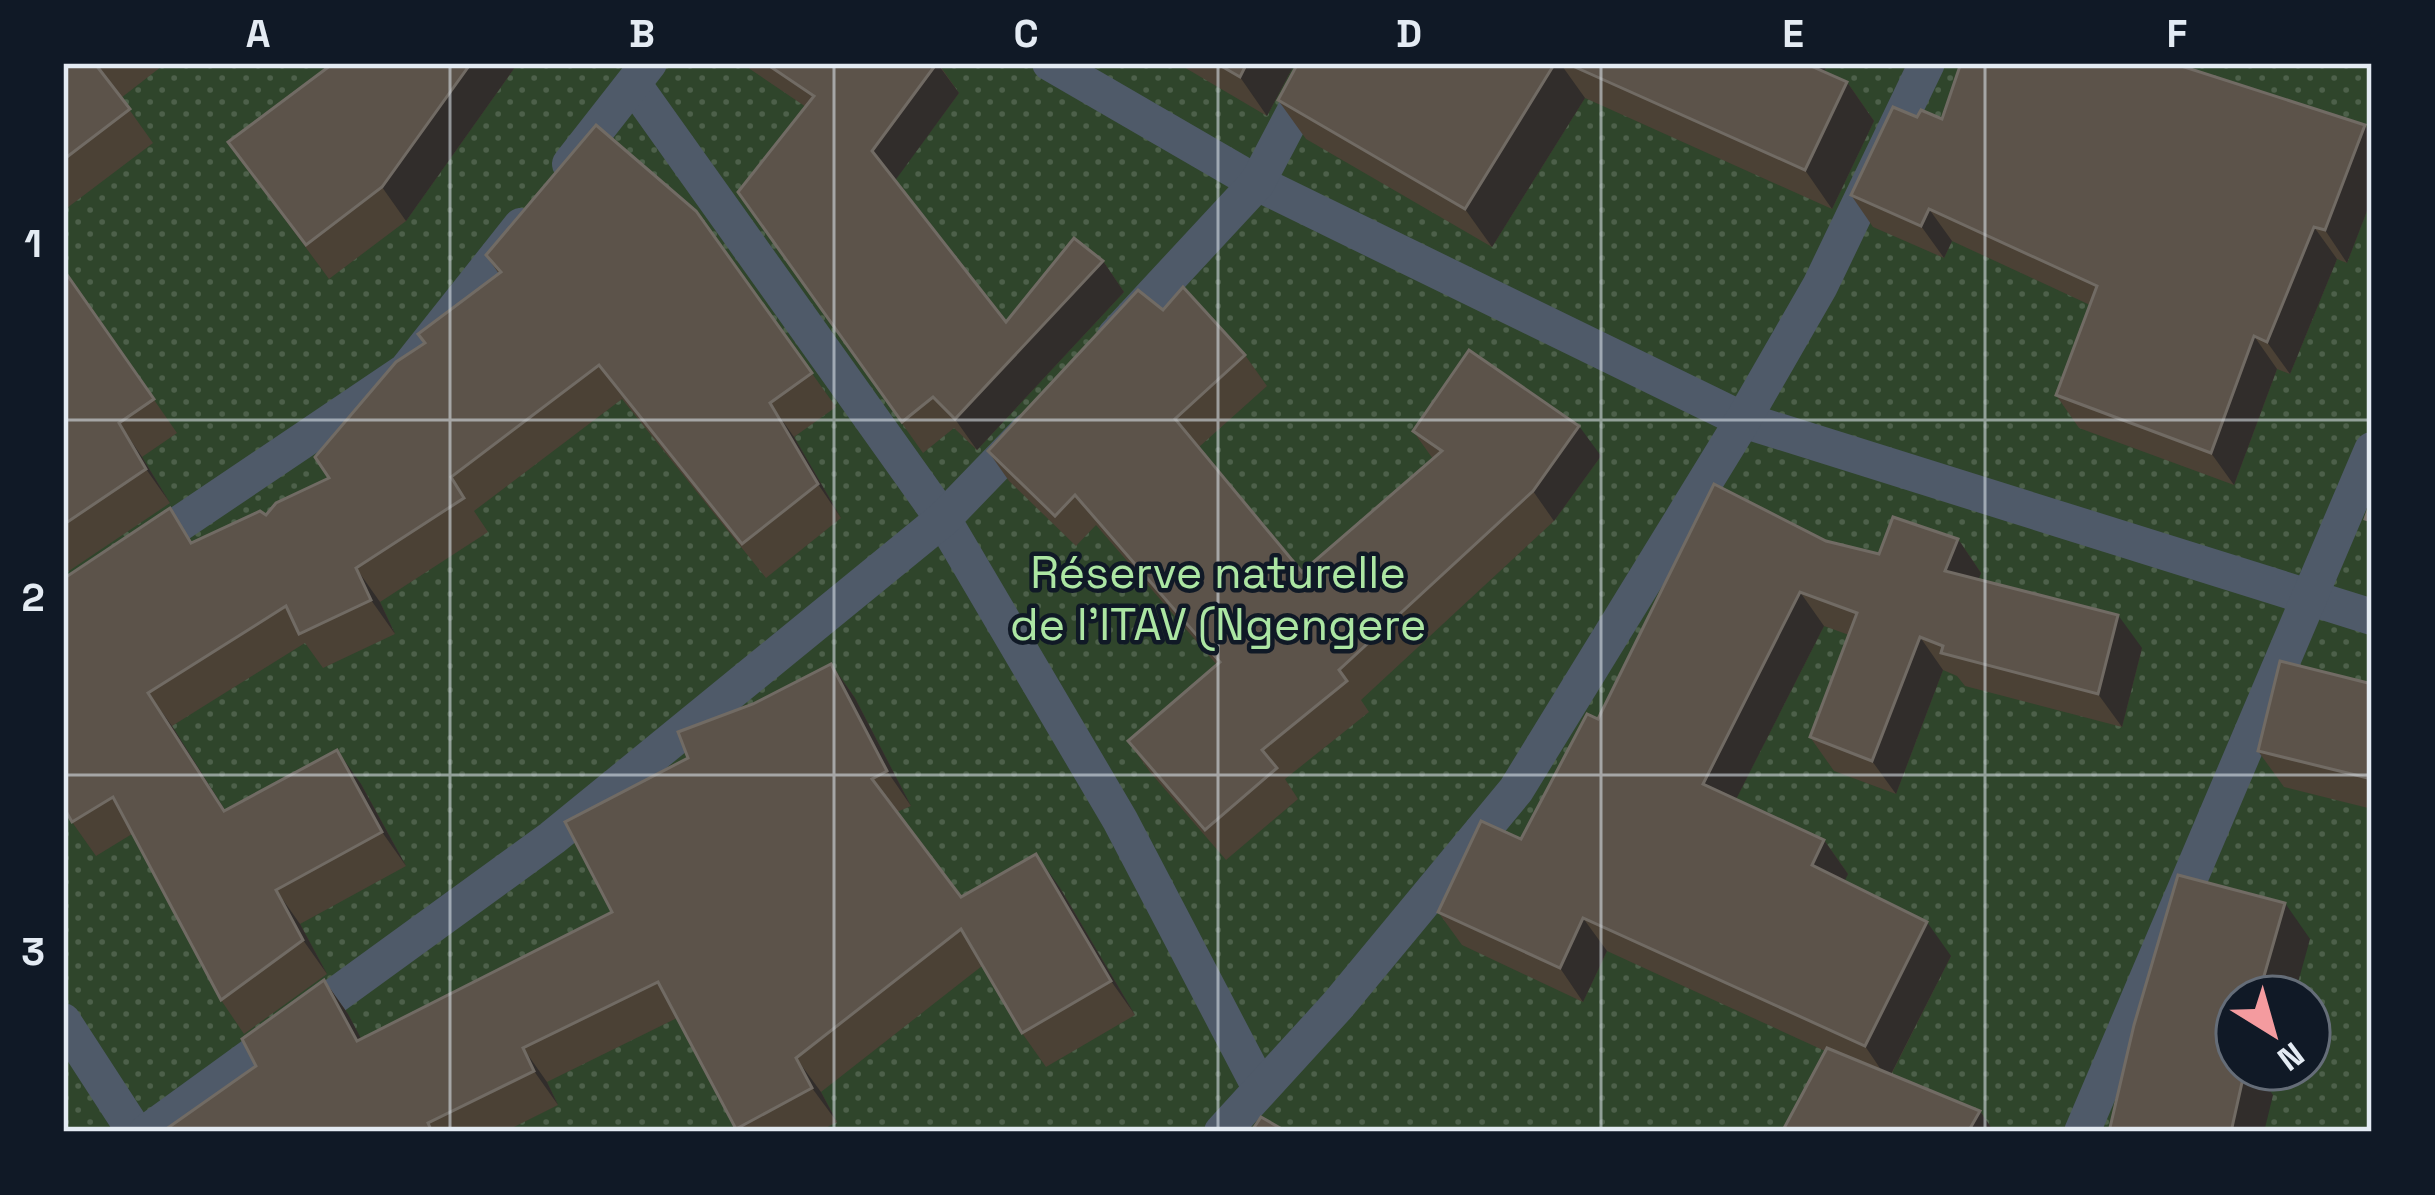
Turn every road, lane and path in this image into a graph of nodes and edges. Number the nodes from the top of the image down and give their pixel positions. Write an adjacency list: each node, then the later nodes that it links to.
1 (1050, 63): 5 (street)
2 (1321, 63): 5 (street)
3 (1927, 63): 8 (street)
4 (641, 74): 10 (street); 12 (street)
5 (1257, 183): 6 (street); 8 (street)
6 (1091, 362)
7 (1059, 397): 10 (street)
8 (1743, 420): 11 (street); 15 (street)
9 (2372, 450): 11 (street)
10 (943, 519): 15 (street); 17 (street)
11 (2309, 597): 13 (street); 19 (street)
12 (63, 602)
13 (2372, 617)
14 (63, 1021): 16 (street)
15 (1260, 1088): 18 (street)
16 (135, 1132)
17 (147, 1132)
18 (1222, 1132)
19 (2082, 1132)

